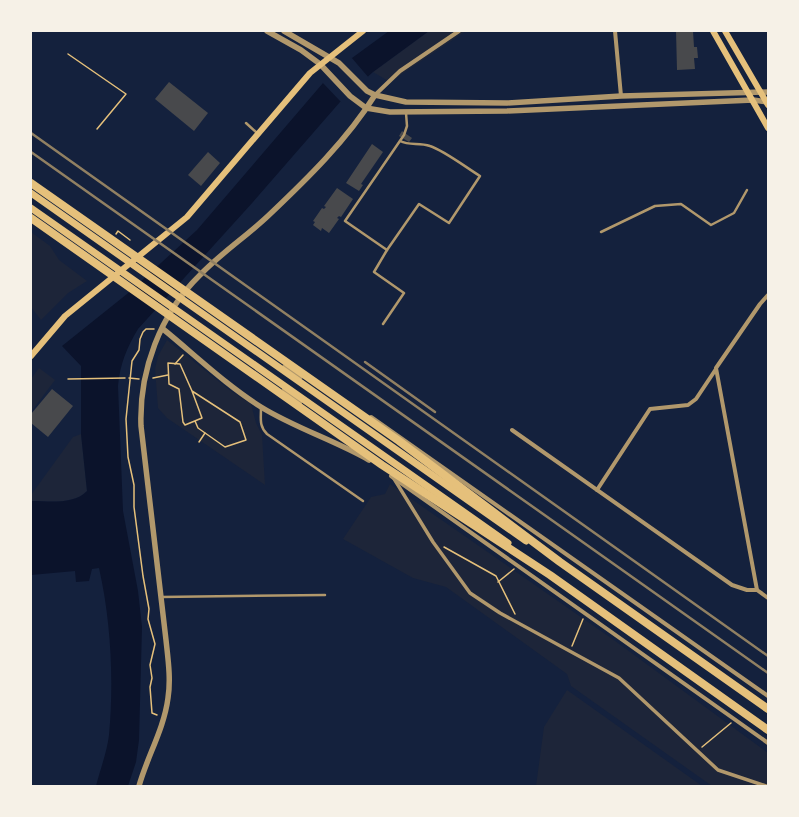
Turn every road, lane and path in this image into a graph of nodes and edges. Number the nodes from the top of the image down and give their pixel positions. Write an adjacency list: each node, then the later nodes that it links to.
1 (267, 31): 10 (street)
2 (284, 31): 9 (street)
3 (363, 31): 9 (main road)
4 (459, 31): 14 (street)
5 (616, 31): 15 (street)
6 (713, 31): 11 (main road)
7 (725, 31): 12 (main road)
8 (68, 54): 22 (path)
9 (329, 56): 10 (main road); 14 (street)
10 (320, 64): 18 (street); 23 (main road)
11 (747, 91): 12 (street); 15 (street); 16 (main road)
12 (759, 91): 13 (street); 17 (main road)
13 (768, 92)
14 (375, 95): 15 (street); 18 (street)
15 (620, 96)
16 (753, 100): 17 (street); 19 (street); 21 (main road)
17 (767, 103)
18 (366, 108): 19 (street); 36 (street)
19 (406, 113): 24 (lane)
20 (246, 123): 23 (lane)
21 (768, 128)
22 (97, 129)
23 (258, 133): 38 (main road)
24 (400, 141): 33 (lane); 33 (lane)
25 (31, 183): 69 (highway)
26 (747, 190): 31 (lane)
27 (31, 193): 39 (main road)
28 (31, 208): 41 (main road)
29 (31, 218): 72 (highway)
30 (118, 231): 32 (path)
31 (601, 232)
32 (130, 240)
33 (387, 250): 35 (lane)
34 (768, 295): 42 (street)
35 (384, 324)
36 (163, 329): 37 (street); 45 (path); 47 (street)
37 (188, 350): 40 (path); 49 (street)
38 (31, 356)
39 (266, 358): 68 (street); 69 (main road)
40 (175, 364): 43 (path); 48 (path)
41 (260, 368): 54 (street); 72 (main road)
42 (716, 368): 56 (street); 61 (street)
43 (168, 374): 47 (path); 50 (path)
44 (125, 378): 46 (path)
45 (129, 378): 47 (path); 70 (path)
46 (68, 379)
47 (144, 379): 63 (street)
48 (192, 392): 50 (path); 52 (path)
49 (262, 408): 54 (street); 57 (lane)
50 (195, 421): 52 (path)
51 (512, 430): 56 (street)
52 (205, 433): 53 (path)
53 (199, 442)
54 (371, 461): 55 (street)
55 (392, 476): 58 (street); 59 (street)
56 (597, 490): 61 (street)
57 (363, 501)
58 (433, 542): 60 (path); 66 (street)
59 (518, 565): 60 (path); 65 (street)
60 (498, 582): 66 (path)
61 (757, 590): 64 (street)
62 (325, 595): 63 (lane)
63 (161, 598): 70 (street)
64 (768, 598)
65 (586, 613): 67 (path); 71 (street)
66 (519, 623): 67 (street)
67 (570, 651): 74 (street)
68 (768, 696)
69 (768, 711)
70 (164, 719): 76 (street)
71 (735, 720): 73 (street); 74 (path)
72 (768, 728)
73 (768, 743)
74 (697, 751): 75 (street)
75 (766, 785)
76 (139, 786)

